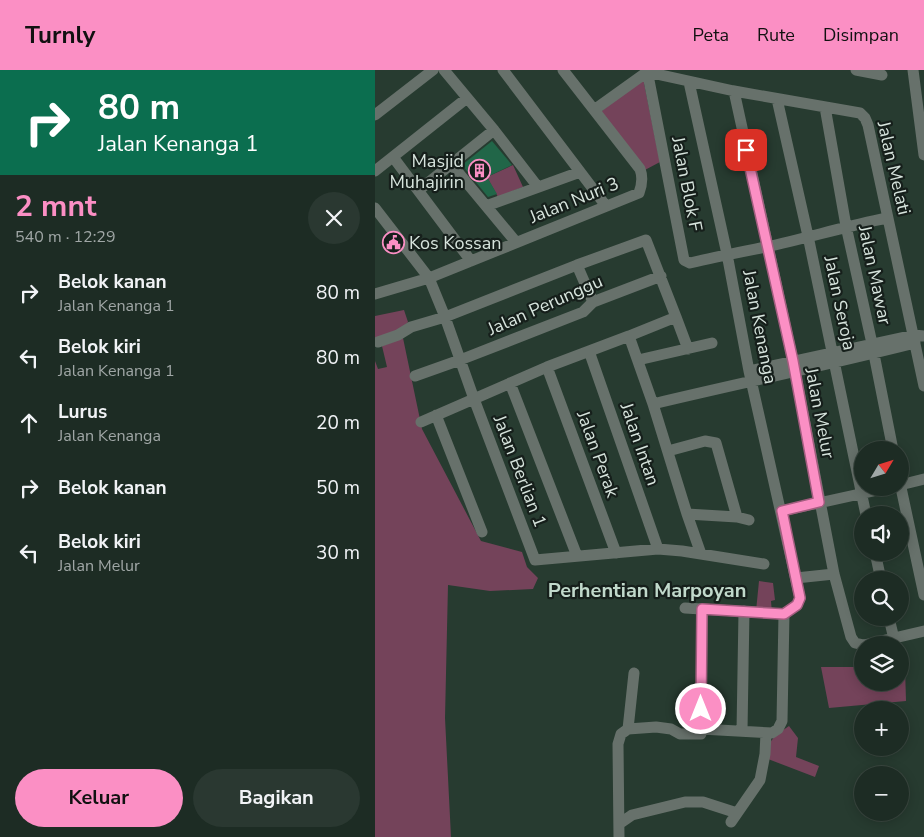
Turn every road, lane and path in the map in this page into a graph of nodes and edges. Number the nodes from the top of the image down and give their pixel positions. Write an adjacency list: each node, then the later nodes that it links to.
1 (433, 70): 15 (street)
2 (445, 70): 11 (street)
3 (503, 70): 21 (street)
4 (856, 70): 8 (street)
5 (913, 70): 17 (street)
6 (647, 71): 9 (street, Jalan Melati); 14 (street); 32 (street, Jalan Blok F)
7 (568, 72): 14 (street)
8 (882, 75)
9 (689, 82): 10 (street, Jalan Melati); 32 (street, Jalan Kenanga)
10 (734, 92): 12 (street, Jalan Melati); 31 (street, Jalan Melur)
11 (467, 98): 16 (street); 18 (street)
12 (777, 99): 13 (street, Jalan Melati); 29 (street, Jalan Seroja)
13 (825, 107): 27 (street, Jalan Melati); 28 (street, Jalan Mawar)
14 (594, 110): 25 (street, Jalan Nuri 3)
15 (375, 115)
16 (494, 130): 19 (street); 22 (street)
17 (924, 155)
18 (393, 157): 20 (street); 23 (street)
19 (452, 165): 23 (street); 24 (street)
20 (375, 171)
21 (580, 172): 22 (street); 25 (street)
22 (538, 188): 24 (street)
23 (419, 190): 33 (street)
24 (486, 206): 30 (street)
25 (606, 206): 30 (street, Jalan Nuri 3)
26 (375, 208): 36 (street, Jalan Berlian 1)
27 (887, 218): 28 (street); 42 (street, Jalan Melati)
28 (846, 226): 29 (street); 46 (street, Jalan Mawar)
29 (808, 236): 31 (street); 48 (street, Jalan Seroja)
30 (516, 242): 33 (street, Jalan Nuri 3)
31 (767, 247): 32 (street); 51 (street, Jalan Melur)
32 (727, 254): 54 (street, Jalan Kenanga)
33 (471, 260): 36 (street, Jalan Nuri 3)
34 (577, 266): 35 (street); 38 (street); 39 (street)
35 (661, 276): 38 (street, Jalan Perunggu); 40 (street)
36 (429, 278): 37 (street, Jalan Nuri 3); 39 (street, Jalan Berlian 1)
37 (377, 290)
38 (593, 302): 49 (street, Jalan Perunggu)
39 (445, 317): 43 (street); 49 (street, Jalan Berlian 1)
40 (676, 317): 41 (street); 45 (street)
41 (629, 336): 47 (street); 50 (street)
42 (919, 340): 46 (street); 56 (street, Jalan Melati)
43 (378, 342)
44 (712, 343): 45 (street)
45 (688, 349): 50 (street)
46 (873, 349): 48 (street); 61 (street, Jalan Mawar)
47 (589, 351): 52 (street); 72 (street, Jalan Intan)
48 (833, 358): 51 (street); 63 (street, Jalan Seroja)
49 (460, 360): 53 (street, Jalan Perunggu); 57 (street, Jalan Berlian 1)
50 (638, 360): 58 (street)
51 (793, 366): 54 (street); 68 (street, Jalan Melur)
52 (547, 367): 55 (street); 73 (street, Jalan Perak)
53 (415, 376)
54 (751, 376): 58 (street); 69 (street, Jalan Kenanga)
55 (510, 383): 57 (street); 75 (street)
56 (924, 386)
57 (474, 399): 59 (street); 75 (street, Jalan Berlian 1)
58 (653, 404): 62 (street)
59 (437, 415): 60 (street); 71 (street)
60 (421, 422)
61 (891, 441)
62 (668, 451): 70 (street); 70 (street)
63 (854, 459)
64 (924, 479): 65 (street)
65 (909, 482)
66 (854, 494): 68 (street)
67 (903, 496): 79 (street)
68 (819, 502): 69 (street); 77 (street, Jalan Melur)
69 (782, 511): 78 (street, Jalan Kenanga)
70 (687, 514): 74 (street)
71 (482, 532)
72 (658, 549): 73 (street, Jalan Berlian 1); 74 (street, Jalan Berlian 1)
73 (616, 553): 75 (street, Jalan Berlian 1)
74 (701, 554): 76 (street, Jalan Berlian 1)
75 (577, 556)
76 (764, 564)
77 (834, 574): 78 (street); 86 (street, Jalan Melur)
78 (796, 578): 83 (street, Jalan Kenanga)
79 (924, 595)
80 (685, 608): 81 (street)
81 (702, 609): 82 (street); 89 (street)
82 (744, 610): 83 (street); 90 (street)
83 (784, 614): 91 (street)
84 (924, 631): 85 (street, Jalan Melur)
85 (905, 636)
86 (854, 642)
87 (634, 673): 88 (street)
88 (628, 729): 89 (street); 92 (street)
89 (701, 729): 90 (street)
90 (743, 731): 91 (street)
91 (766, 733): 92 (street)
92 (619, 824): 93 (street)
93 (619, 837)

